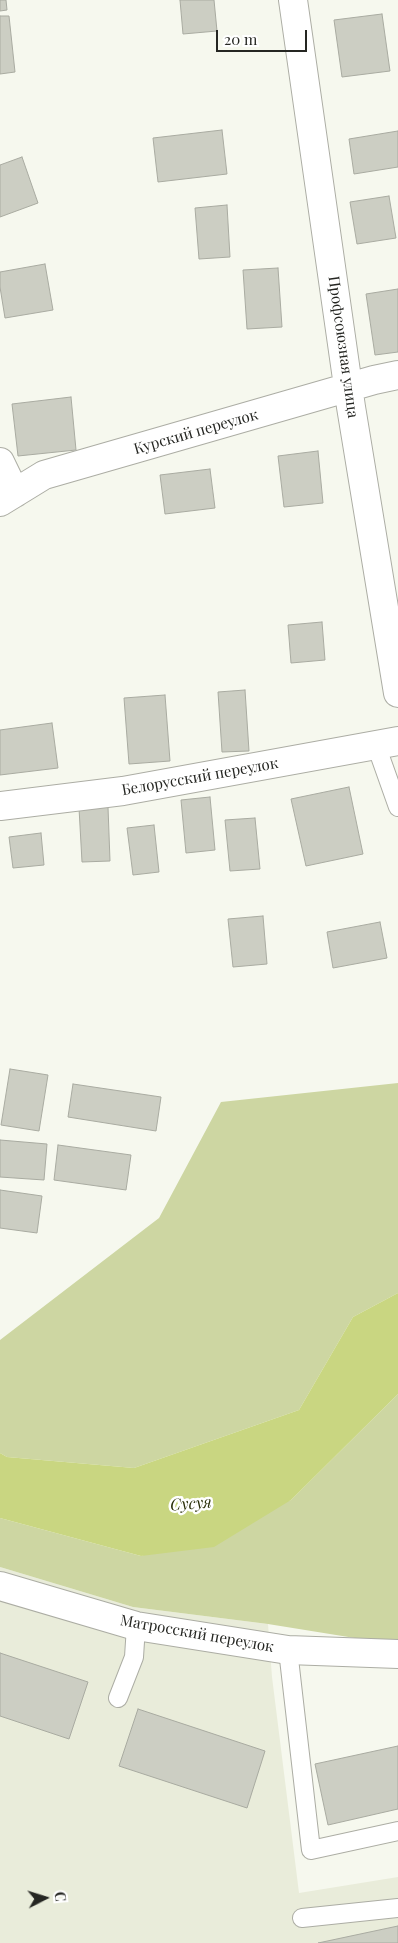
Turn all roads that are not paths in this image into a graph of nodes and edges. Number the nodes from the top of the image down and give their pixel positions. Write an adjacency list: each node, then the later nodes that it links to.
1 (293, 0): 3 (street, Профсоюзная улица)
2 (398, 375): 3 (street, Курский переулок)
3 (349, 388): 5 (street, Курский переулок); 6 (street, Профсоюзная улица)
4 (0, 462): 5 (street)
5 (7, 498)
6 (398, 694)
7 (387, 743): 8 (street, Белорусский переулок); 9 (lane)
8 (0, 806)
9 (398, 807)
10 (0, 1586): 11 (street, Матросский переулок)
11 (136, 1626): 12 (street, Матросский переулок); 14 (lane)
12 (288, 1650): 13 (street, Матросский переулок); 15 (lane)
13 (398, 1654)
14 (118, 1698)
15 (398, 1831)
16 (398, 1908): 17 (lane)
17 (302, 1918)

